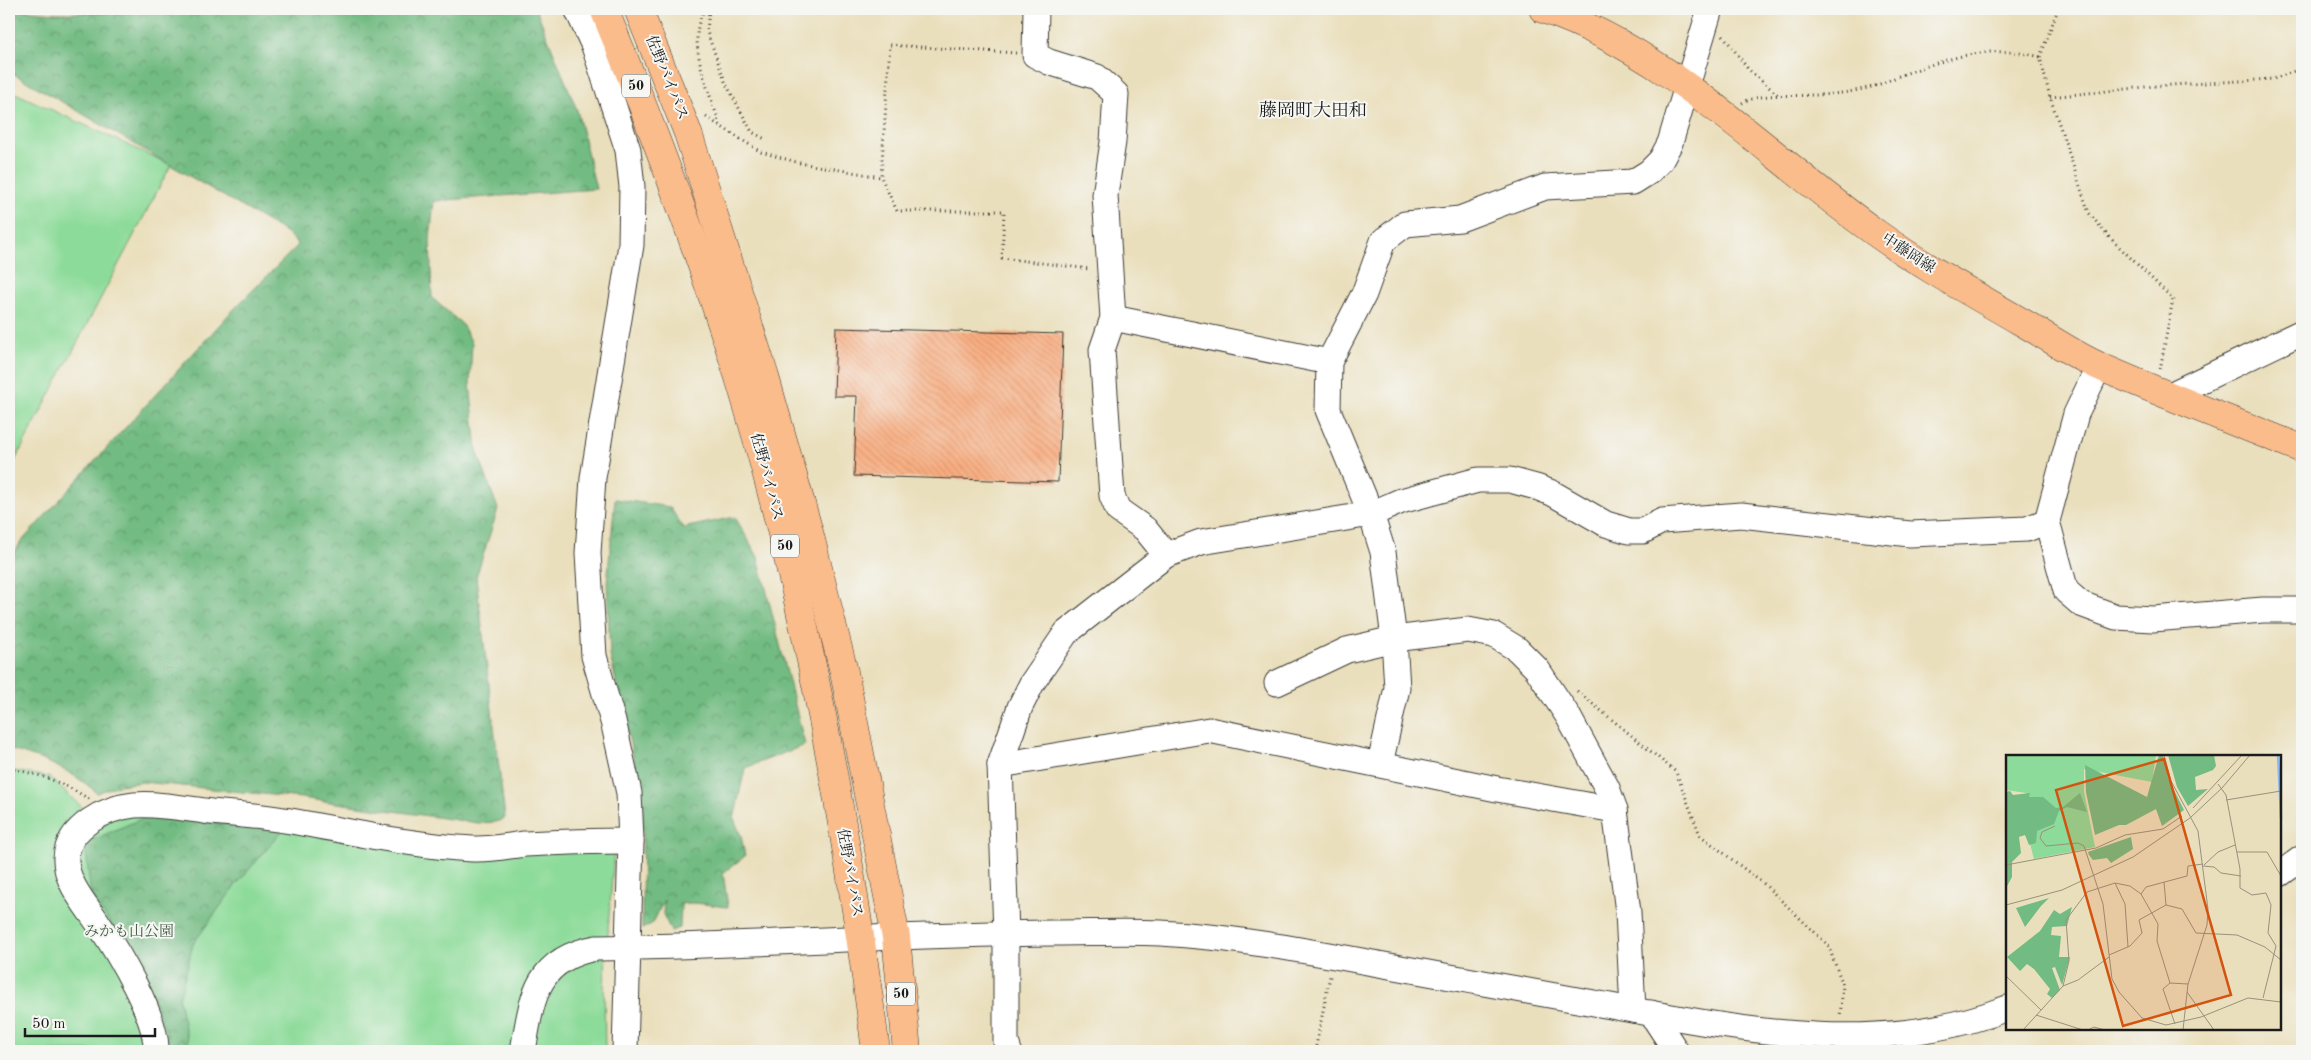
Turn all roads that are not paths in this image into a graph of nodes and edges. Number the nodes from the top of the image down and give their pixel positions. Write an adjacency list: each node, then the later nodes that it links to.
1 (577, 9): 23 (street)
2 (604, 9): 28 (main road, 佐野バイパス / 50)
3 (638, 9): 27 (main road, 佐野バイパス / 50)
4 (1036, 9): 8 (street)
5 (1543, 9): 7 (main road, 中藤岡線)
6 (1709, 11): 7 (street)
7 (1687, 87): 10 (street); 11 (main road, 中藤岡線)
8 (1113, 318): 10 (street); 16 (street)
9 (2302, 332): 12 (street)
10 (1329, 362): 14 (street)
11 (2099, 366): 12 (main road, 中藤岡線); 15 (street)
12 (2163, 392): 13 (main road, 中藤岡線)
13 (2302, 449)
14 (1371, 514): 15 (street); 16 (street); 18 (street)
15 (2047, 521): 17 (street)
16 (1166, 555): 21 (street)
17 (2302, 610)
18 (1394, 639): 19 (street); 20 (street); 22 (street)
19 (1277, 683)
20 (1380, 764): 21 (street); 22 (street)
21 (1000, 765): 26 (street)
22 (1615, 810): 31 (street)
23 (631, 841): 29 (street); 32 (street)
24 (2302, 858): 25 (street)
25 (2281, 873)
26 (1006, 933): 27 (street); 31 (street); 37 (street)
27 (896, 937): 28 (street); 36 (main road, 佐野バイパス / 50)
28 (861, 939): 29 (street); 35 (main road, 佐野バイパス / 50)
29 (627, 947): 33 (street); 34 (street)
30 (2006, 1008): 31 (street)
31 (1642, 1011): 38 (street)
32 (156, 1051)
33 (523, 1051)
34 (625, 1051)
35 (876, 1051)
36 (907, 1051)
37 (1009, 1051)
38 (1676, 1051)

